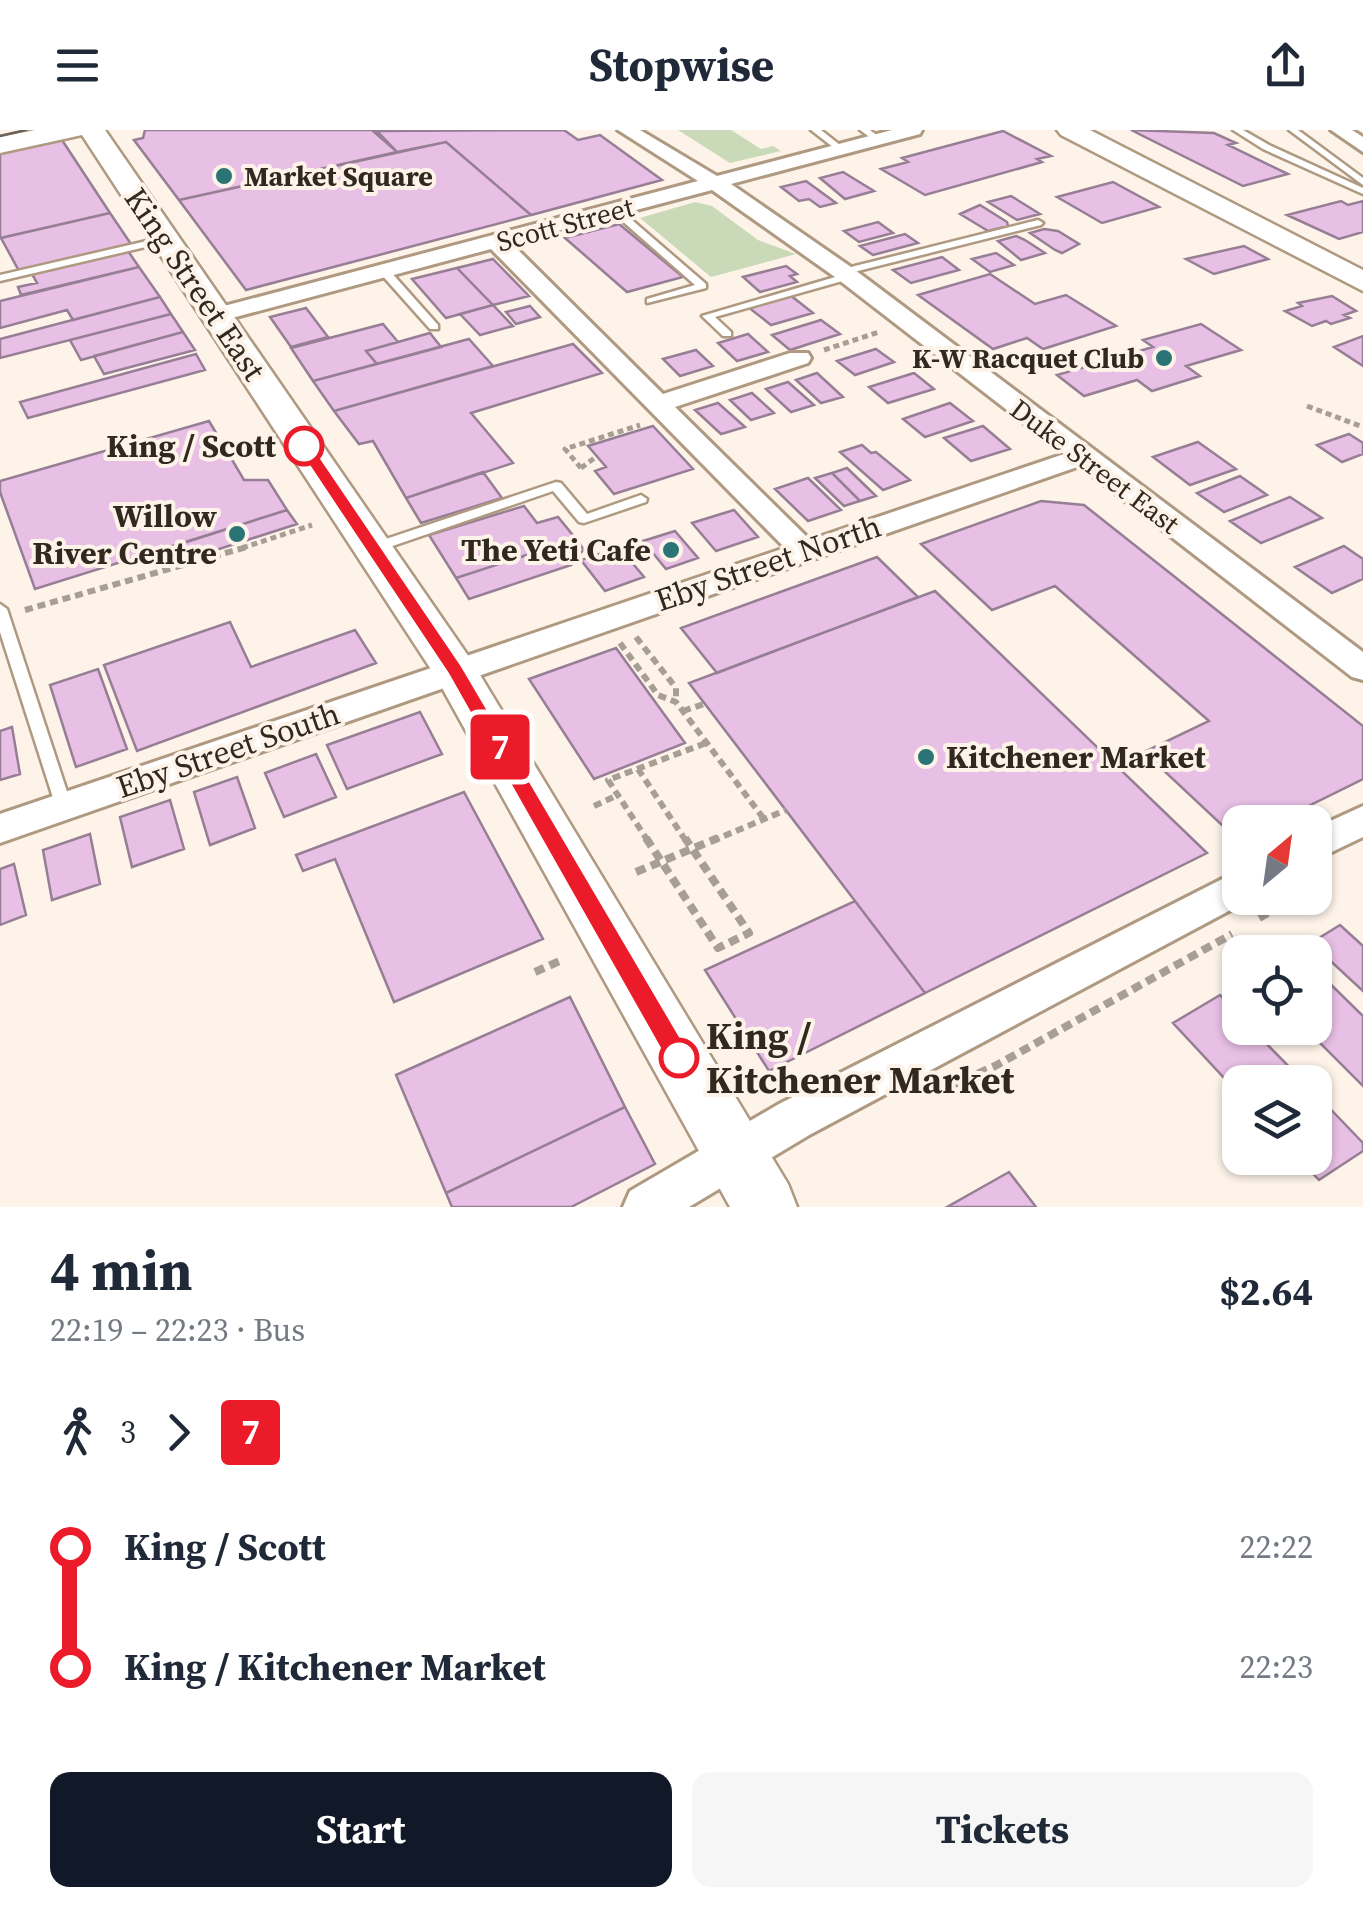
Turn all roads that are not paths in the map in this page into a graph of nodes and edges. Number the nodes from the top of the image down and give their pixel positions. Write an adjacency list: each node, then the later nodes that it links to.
1 (73, 130): 11 (main road)
2 (92, 130): 19 (main road, King Street East)
3 (627, 130): 14 (street, Duke Street East)
4 (815, 130): 13 (lane)
5 (913, 130): 10 (street, Scott Street)
6 (1070, 130): 24 (main road)
7 (1238, 130): 16 (lane)
8 (1293, 130): 15 (lane)
9 (1340, 130): 12 (street)
10 (871, 134): 13 (street, Scott Street)
11 (0, 145)
12 (1363, 146)
13 (842, 149): 14 (street, Scott Street)
14 (714, 182): 17 (street, Scott Street); 22 (street, Duke Street East)
15 (1363, 182)
16 (1363, 191)
17 (615, 210): 20 (street, Scott Street); 25 (lane)
18 (1038, 223): 22 (lane)
19 (164, 240): 23 (lane); 26 (main road, King Street East)
20 (498, 242): 21 (street, Scott Street); 30 (street)
21 (385, 272): 26 (street, Scott Street); 27 (lane)
22 (846, 274): 28 (lane); 31 (street, Duke Street East)
23 (0, 278)
24 (1363, 282)
25 (650, 300)
26 (216, 315): 33 (main road, King Street East)
27 (434, 327)
28 (726, 334)
29 (799, 358): 30 (street)
30 (663, 410): 34 (street)
31 (1081, 456): 34 (street, Eby Street North); 36 (street, Duke Street East)
32 (641, 500): 33 (lane)
33 (372, 548): 37 (main road, King Street East)
34 (804, 551): 37 (street, Eby Street North)
35 (1, 613): 38 (lane)
36 (1363, 669)
37 (456, 670): 38 (street, Eby Street South); 43 (main road, King Street East)
38 (64, 807): 40 (street, Eby Street South)
39 (1363, 820): 41 (street)
40 (0, 828)
41 (1332, 837)
42 (1222, 896): 43 (street)
43 (734, 1154): 44 (street); 45 (main road, King Street East)
44 (646, 1207)
45 (765, 1207)

